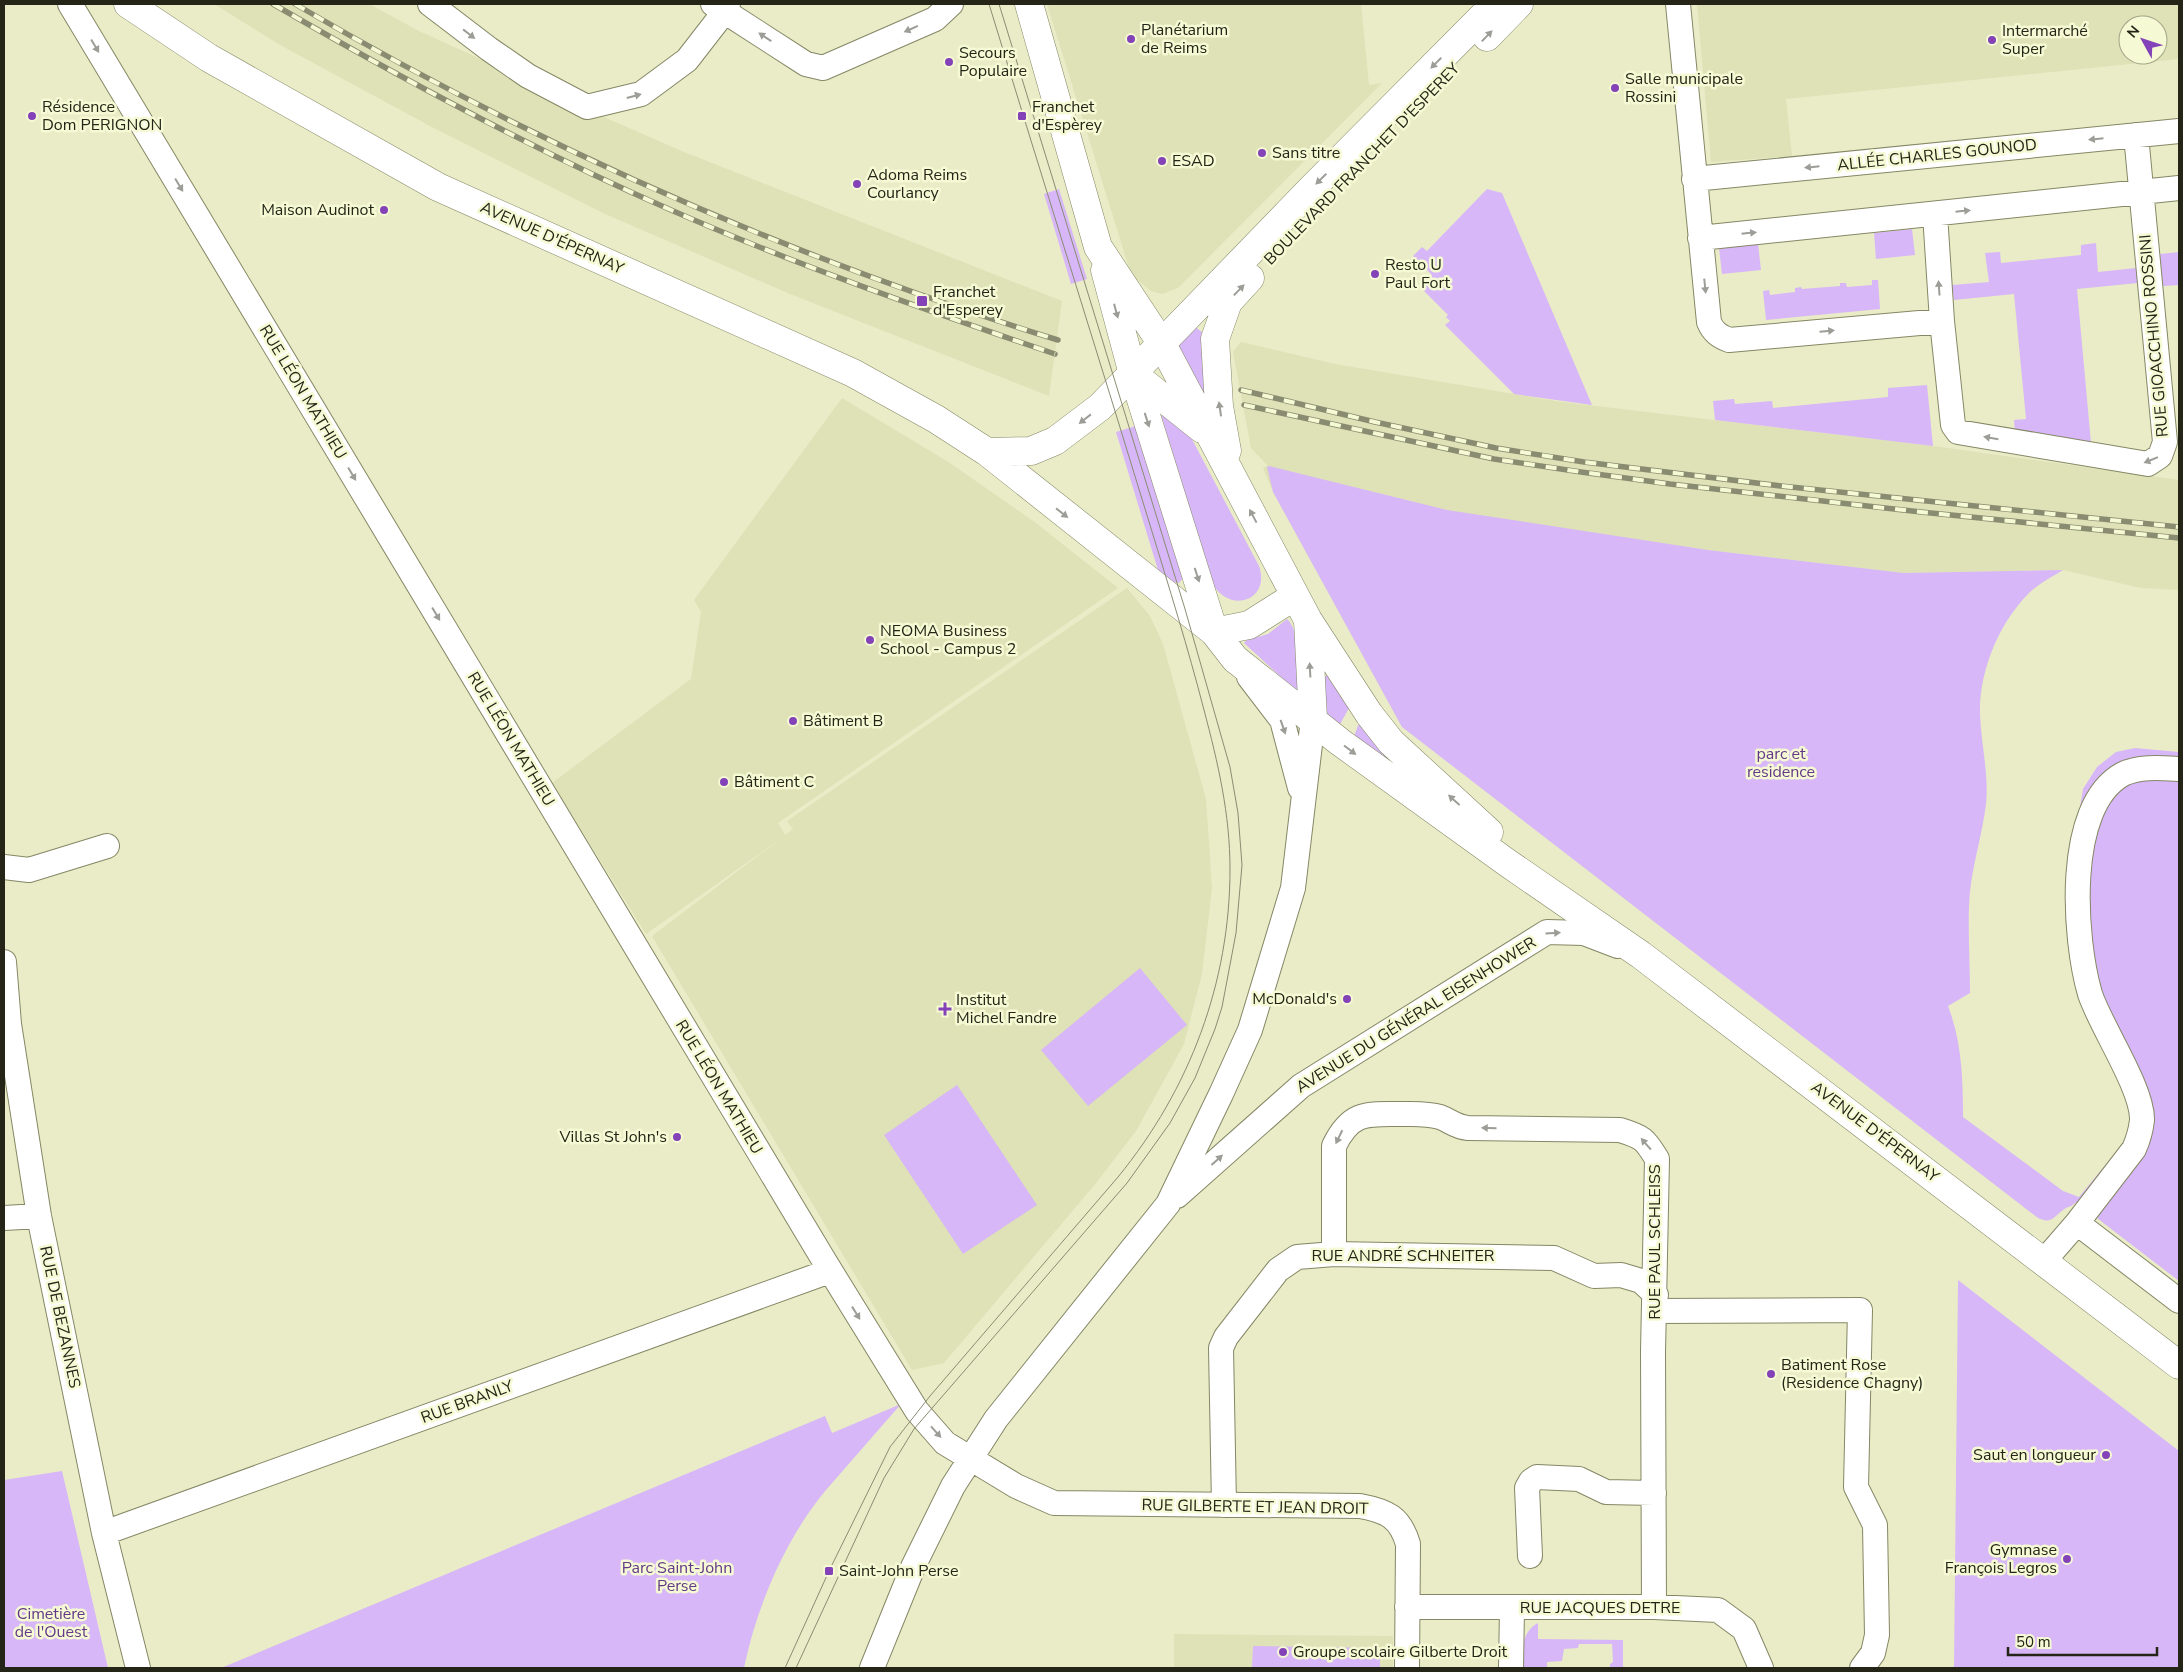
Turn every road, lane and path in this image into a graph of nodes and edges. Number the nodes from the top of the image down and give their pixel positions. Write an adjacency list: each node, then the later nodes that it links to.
1 (70, 4): 43 (street, RUE LÉON MATHIEU, one-way to 43)
2 (128, 4): 22 (main road, AVENUE D'ÉPERNAY)
3 (430, 4): 9 (street, one-way to 9)
4 (951, 4): 9 (street, one-way to 9)
5 (1029, 4): 17 (main road)
6 (1494, 4): 19 (main road, BOULEVARD FRANCHET D'ESPEREY, one-way to 19)
7 (1519, 4): 23 (main road, BOULEVARD FRANCHET D'ESPEREY, one-way to 7)
8 (1678, 4): 12 (street)
9 (722, 6)
10 (2179, 131): 11 (street, ALLÉE CHARLES GOUNOD)
11 (2136, 135): 12 (street, ALLÉE CHARLES GOUNOD, one-way to 12); 14 (street, RUE GIOACCHINO ROSSINI)
12 (1694, 178): 16 (street)
13 (2179, 188): 14 (street)
14 (2141, 192): 15 (street, one-way to 14); 18 (street, RUE GIOACCHINO ROSSINI, one-way to 18)
15 (1935, 214): 16 (street, one-way to 15); 18 (street, RUE GIOACCHINO ROSSINI, one-way to 15)
16 (1700, 238): 18 (street, one-way to 18)
17 (1098, 247): 19 (main road); 20 (main road, one-way to 20)
18 (1942, 321)
19 (1162, 344): 20 (main road, BOULEVARD FRANCHET D'ESPEREY); 21 (main road)
20 (1133, 374): 21 (main road); 22 (main road, BOULEVARD FRANCHET D'ESPEREY, one-way to 22); 26 (main road, one-way to 26)
21 (1210, 435): 23 (main road)
22 (987, 452): 26 (main road, AVENUE D'ÉPERNAY, one-way to 26)
23 (1231, 475): 24 (main road, one-way to 23)
24 (1295, 596): 25 (main road); 26 (main road)
25 (1308, 620): 28 (main road, one-way to 25); 33 (main road, one-way to 25)
26 (1214, 632): 27 (main road)
27 (1235, 659): 28 (main road); 30 (street, AVENUE DU GÉNÉRAL EISENHOWER, one-way to 30)
28 (1313, 719): 30 (street, AVENUE DU GÉNÉRAL EISENHOWER); 33 (main road, one-way to 33)
29 (2179, 769): 40 (street)
30 (1304, 804): 37 (street, AVENUE DU GÉNÉRAL EISENHOWER)
31 (107, 846): 32 (street)
32 (4, 867)
33 (1568, 903): 34 (main road, AVENUE D'ÉPERNAY)
34 (1641, 955): 37 (street, AVENUE DU GÉNÉRAL EISENHOWER, one-way to 34); 42 (main road, AVENUE D'ÉPERNAY)
35 (4, 962): 36 (street, RUE DE BEZANNES)
36 (5, 1006): 38 (street, RUE DE BEZANNES)
37 (1168, 1204): 47 (street, AVENUE DU GÉNÉRAL EISENHOWER)
38 (39, 1216): 39 (street); 50 (street, RUE DE BEZANNES)
39 (4, 1218)
40 (2077, 1223): 42 (street); 44 (street)
41 (1334, 1254): 45 (street, RUE ANDRÉ SCHNEITER); 45 (street, RUE PAUL SCHLEISS, one-way to 41); 49 (street, RUE ANDRÉ SCHNEITER)
42 (2044, 1261): 46 (main road, AVENUE D'ÉPERNAY)
43 (830, 1271): 47 (street, RUE LÉON MATHIEU, one-way to 47); 50 (street, RUE BRANLY)
44 (2179, 1301)
45 (1655, 1303): 48 (street, RUE PAUL SCHLEISS); 60 (street)
46 (2179, 1364)
47 (970, 1459): 49 (street, RUE GILBERTE ET JEAN DROIT); 56 (street, AVENUE DU GÉNÉRAL EISENHOWER)
48 (1654, 1493): 51 (street); 53 (street, RUE PAUL SCHLEISS)
49 (1224, 1505): 52 (street, RUE GILBERTE ET JEAN DROIT)
50 (104, 1533): 55 (street, RUE DE BEZANNES)
51 (1530, 1556)
52 (1407, 1607): 54 (street, RUE JACQUES DETRE); 57 (street, RUE GILBERTE ET JEAN DROIT)
53 (1654, 1607): 54 (street, RUE JACQUES DETRE); 59 (street, RUE JACQUES DETRE)
54 (1512, 1608): 58 (street)
55 (138, 1668)
56 (872, 1668)
57 (1407, 1668)
58 (1511, 1668)
59 (1760, 1668)
60 (1862, 1668)

